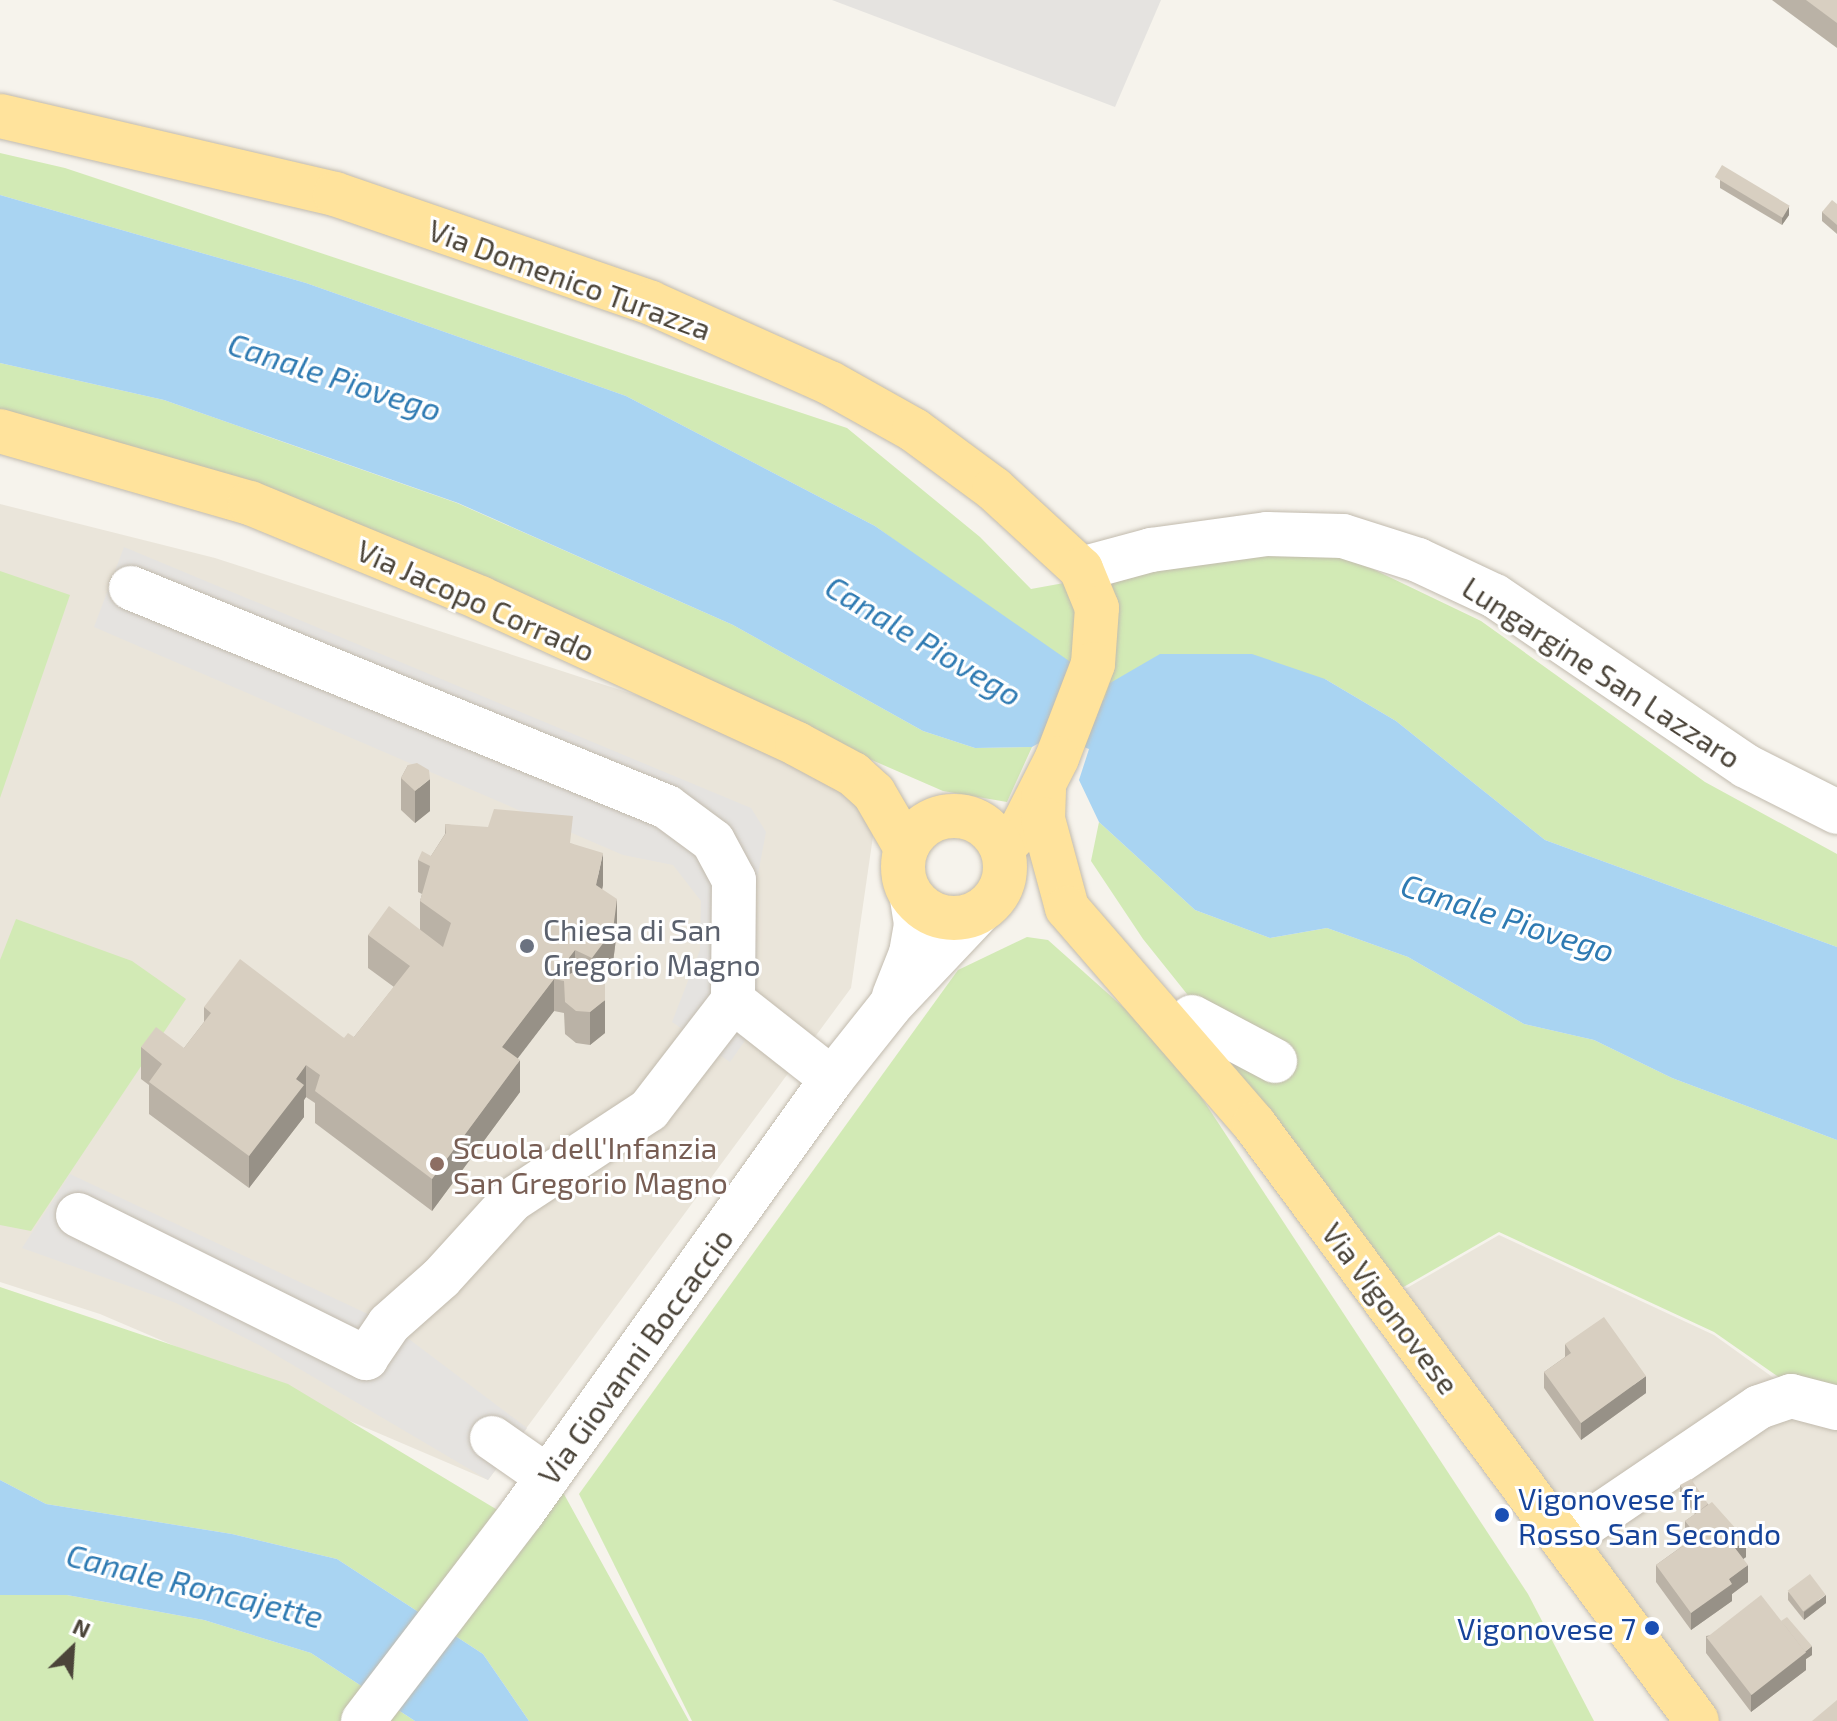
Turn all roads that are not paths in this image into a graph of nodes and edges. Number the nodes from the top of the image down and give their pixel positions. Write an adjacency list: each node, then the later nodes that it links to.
1 (0, 116): 3 (main road, Via Domenico Turazza)
2 (0, 431): 7 (main road, Via Jacopo Corrado)
3 (1081, 569): 5 (main road); 6 (street, Lungargine San Lazzaro)
4 (131, 588): 12 (street)
5 (1050, 774): 8 (main road); 9 (main road)
6 (1837, 812)
7 (906, 848): 8 (main road); 10 (main road)
8 (1003, 852): 9 (main road, Via Vigonovese); 11 (main road)
9 (1064, 896): 11 (main road); 21 (main road, Via Vigonovese)
10 (912, 898): 11 (main road); 13 (street, Via Giovanni Boccaccio)
11 (980, 911): 13 (street, Via Giovanni Boccaccio)
12 (733, 1001): 16 (street); 17 (street)
13 (890, 1006): 16 (street, Via Giovanni Boccaccio)
14 (1192, 1017): 15 (street)
15 (1265, 1056)
16 (832, 1079): 20 (street, Via Giovanni Boccaccio)
17 (78, 1215)
18 (1837, 1408): 21 (street)
19 (492, 1438): 20 (street)
20 (548, 1477): 22 (street, Via Giovanni Boccaccio)
21 (1564, 1539): 23 (main road, Via Vigonovese)
22 (363, 1721)
23 (1697, 1721)

